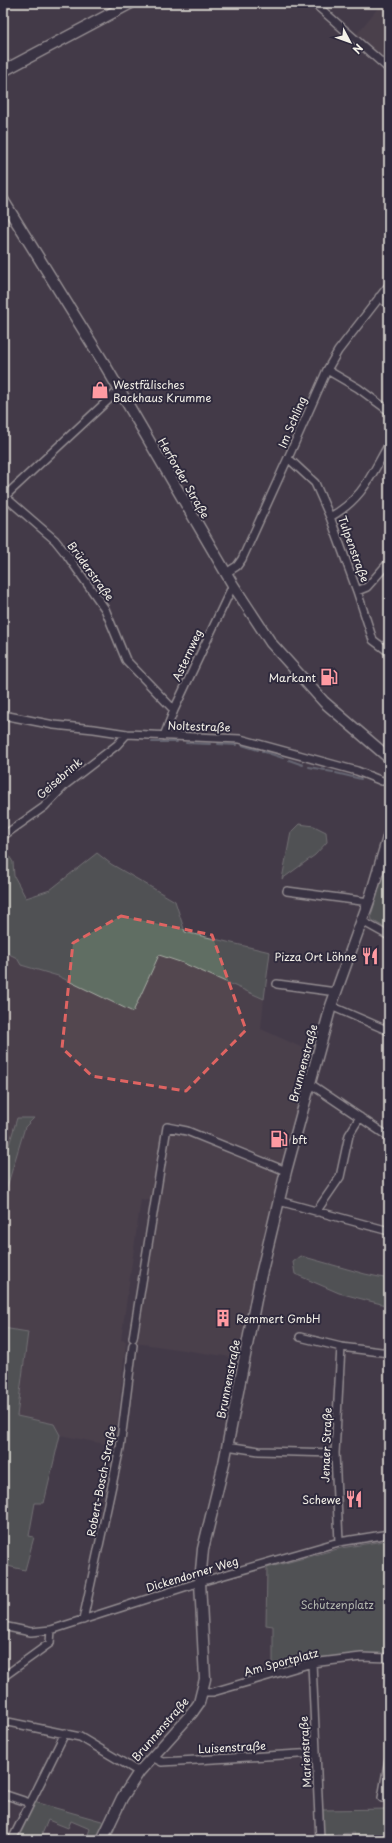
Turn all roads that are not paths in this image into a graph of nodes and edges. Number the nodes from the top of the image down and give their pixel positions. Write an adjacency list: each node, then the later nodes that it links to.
1 (131, 3): 4 (street)
2 (314, 3): 3 (street)
3 (389, 69)
4 (3, 71)
5 (3, 200): 10 (street, Herforder Straße)
6 (389, 285): 7 (street, Im Schling)
7 (379, 297): 8 (street); 9 (street, Im Schling)
8 (389, 305)
9 (327, 370): 11 (street); 13 (street, Im Schling)
10 (119, 390): 14 (street); 17 (street, Herforder Straße)
11 (389, 411)
12 (389, 444): 15 (street)
13 (288, 458): 15 (street, Tulpenstraße); 17 (street, Im Schling)
14 (3, 496): 21 (street, Brüderstraße)
15 (330, 517): 19 (street, Tulpenstraße)
16 (389, 562): 19 (street)
17 (226, 573): 18 (street, Herforder Straße)
18 (233, 585): 21 (street, Asternweg); 25 (street, Herforder Straße)
19 (357, 592): 20 (street, Tulpenstraße)
20 (389, 652)
21 (174, 710): 24 (street, Asternweg)
22 (3, 715): 23 (street, Noltestraße)
23 (127, 734): 24 (street, Noltestraße); 30 (street, Geisebrink)
24 (164, 736): 28 (street, Noltestraße)
25 (374, 745): 26 (street, Herforder Straße); 27 (street, Herforder Straße)
26 (389, 752)
27 (389, 758)
28 (389, 780)
29 (389, 834): 32 (street, Brunnenstraße)
30 (3, 836)
31 (287, 891): 32 (street)
32 (369, 902): 33 (street, Brunnenstraße)
33 (362, 921): 34 (street); 36 (street, Brunnenstraße)
34 (389, 936)
35 (277, 984): 36 (street)
36 (336, 992): 37 (street, Brunnenstraße)
37 (331, 1006): 38 (street); 39 (street, Brunnenstraße)
38 (389, 1031)
39 (309, 1083): 40 (street); 42 (street, Brunnenstraße)
40 (360, 1117): 41 (street); 44 (street)
41 (389, 1136)
42 (286, 1171): 43 (street, Brunnenstraße); 54 (street, Robert-Bosch-Straße)
43 (279, 1201): 44 (street); 49 (street, Brunnenstraße)
44 (316, 1212): 45 (street)
45 (389, 1231)
46 (300, 1337): 47 (street)
47 (341, 1348): 48 (street); 50 (street, Jenaer Straße)
48 (389, 1353)
49 (227, 1446): 50 (street); 53 (street, Brunnenstraße)
50 (335, 1453): 52 (street, Jenaer Straße)
51 (389, 1534): 52 (street, Dickendorner Weg)
52 (339, 1542): 53 (street, Dickendorner Weg)
53 (200, 1582): 54 (street, Dickendorner Weg); 60 (street, Brunnenstraße)
54 (83, 1620): 56 (street, Dickendorner Weg)
55 (3, 1626): 56 (street, Dickendorner Weg)
56 (51, 1630): 59 (street)
57 (389, 1658): 58 (street, Am Sportplatz)
58 (312, 1663): 60 (street, Am Sportplatz); 63 (street, Marienstraße)
59 (3, 1677)
60 (203, 1692): 64 (street, Brunnenstraße)
61 (3, 1721): 62 (street)
62 (66, 1733): 66 (street); 69 (street)
63 (316, 1753): 64 (street, Luisenstraße); 72 (street, Marienstraße)
64 (152, 1757): 66 (street, Brunnenstraße)
65 (389, 1759): 68 (street)
66 (139, 1772): 71 (street, Brunnenstraße)
67 (3, 1794): 69 (street)
68 (382, 1798)
69 (30, 1804): 70 (street)
70 (12, 1840)
71 (102, 1840)
72 (320, 1840)

